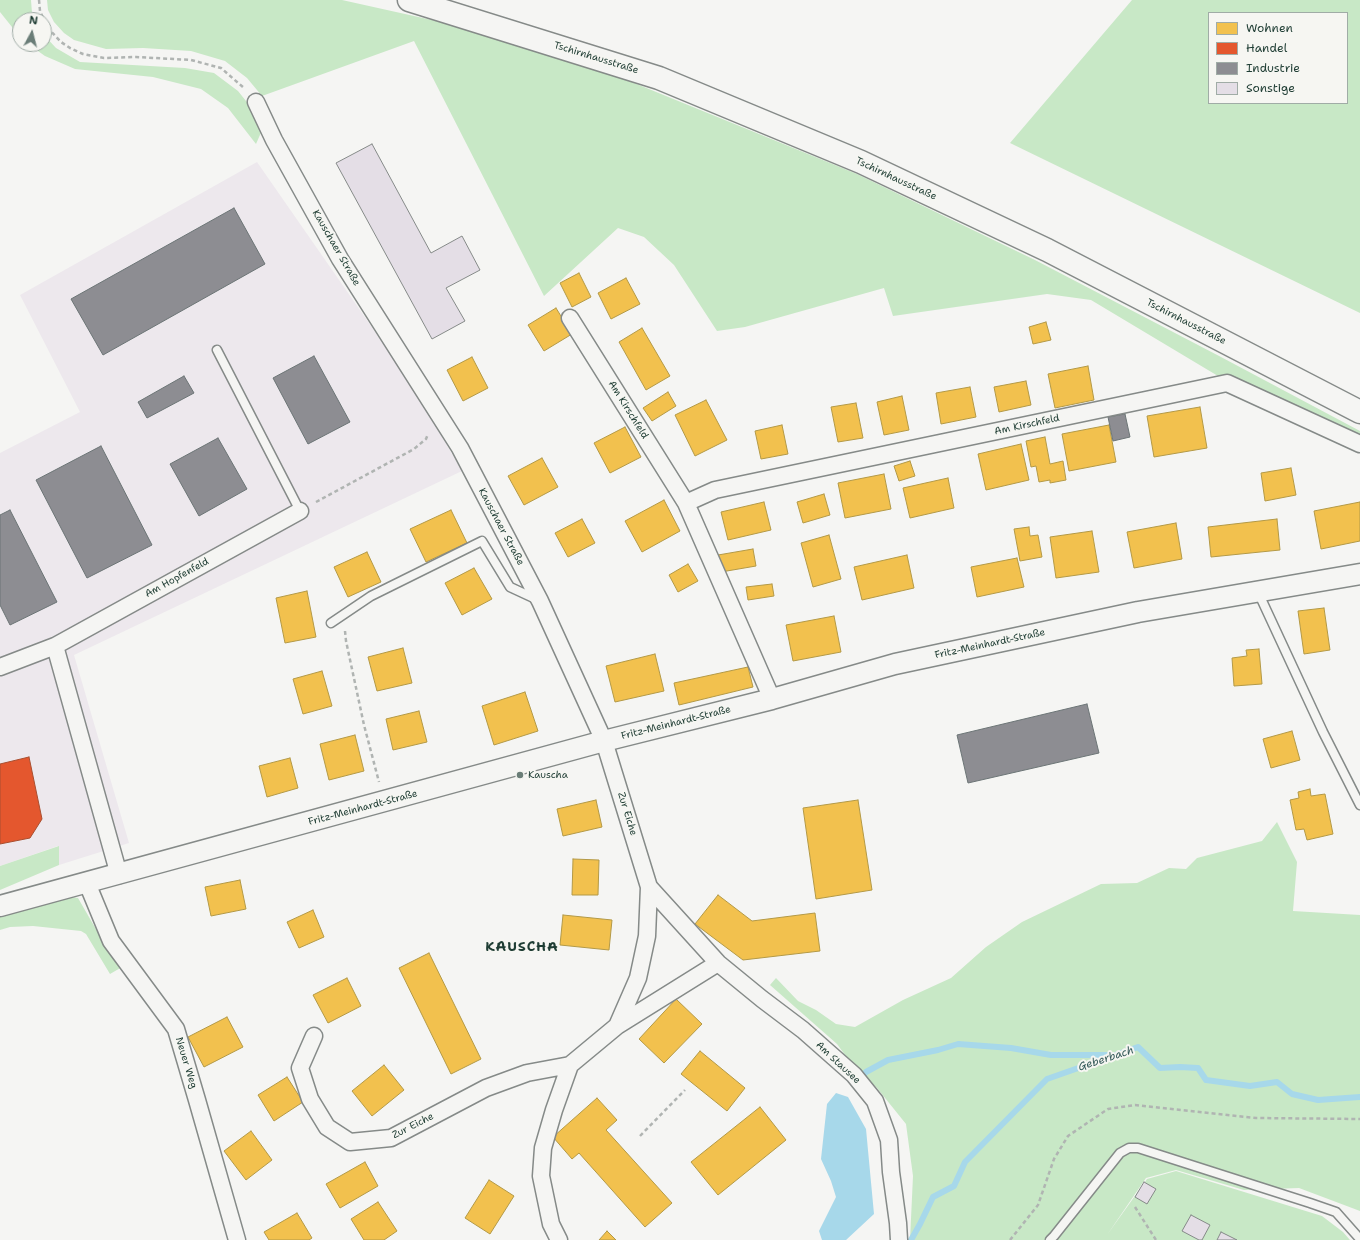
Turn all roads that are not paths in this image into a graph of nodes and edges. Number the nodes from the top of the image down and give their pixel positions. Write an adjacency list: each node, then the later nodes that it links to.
1 (409, 0): 5 (main road, Tschirnhausstraße)
2 (256, 102): 11 (street, Kauschaer Straße)
3 (570, 318): 7 (street, Am Kirschfeld)
4 (217, 350): 8 (lane)
5 (1360, 412)
6 (1360, 444): 7 (street, Am Kirschfeld)
7 (686, 502): 15 (street, Am Kirschfeld)
8 (300, 511): 13 (street, Am Hopfenfeld)
9 (1360, 574): 10 (street, Fritz-Meinhardt-Straße)
10 (1258, 592): 15 (street, Fritz-Meinhardt-Straße); 17 (lane)
11 (540, 601): 12 (lane); 16 (street, Kauschaer Straße)
12 (331, 623)
13 (54, 646): 14 (street, Am Hopfenfeld); 18 (street)
14 (0, 667)
15 (772, 699): 16 (street, Fritz-Meinhardt-Straße)
16 (604, 741): 18 (street, Fritz-Meinhardt-Straße); 20 (street, Zur Eiche)
17 (1360, 805)
18 (119, 875): 19 (street, Fritz-Meinhardt-Straße)
19 (87, 883): 21 (street, Fritz-Meinhardt-Straße); 29 (street, Neuer Weg)
20 (649, 887): 22 (street, Zur Eiche); 24 (street, Zur Eiche)
21 (0, 906)
22 (718, 963): 23 (street, Zur Eiche); 24 (street, Zur Eiche)
23 (762, 999): 27 (street, Am Stausee)
24 (616, 1026): 26 (street, Zur Eiche)
25 (314, 1036): 26 (street, Zur Eiche)
26 (570, 1065): 30 (street)
27 (899, 1237)
28 (1360, 1239): 31 (lane)
29 (237, 1240)
30 (559, 1240)
31 (1050, 1240)

